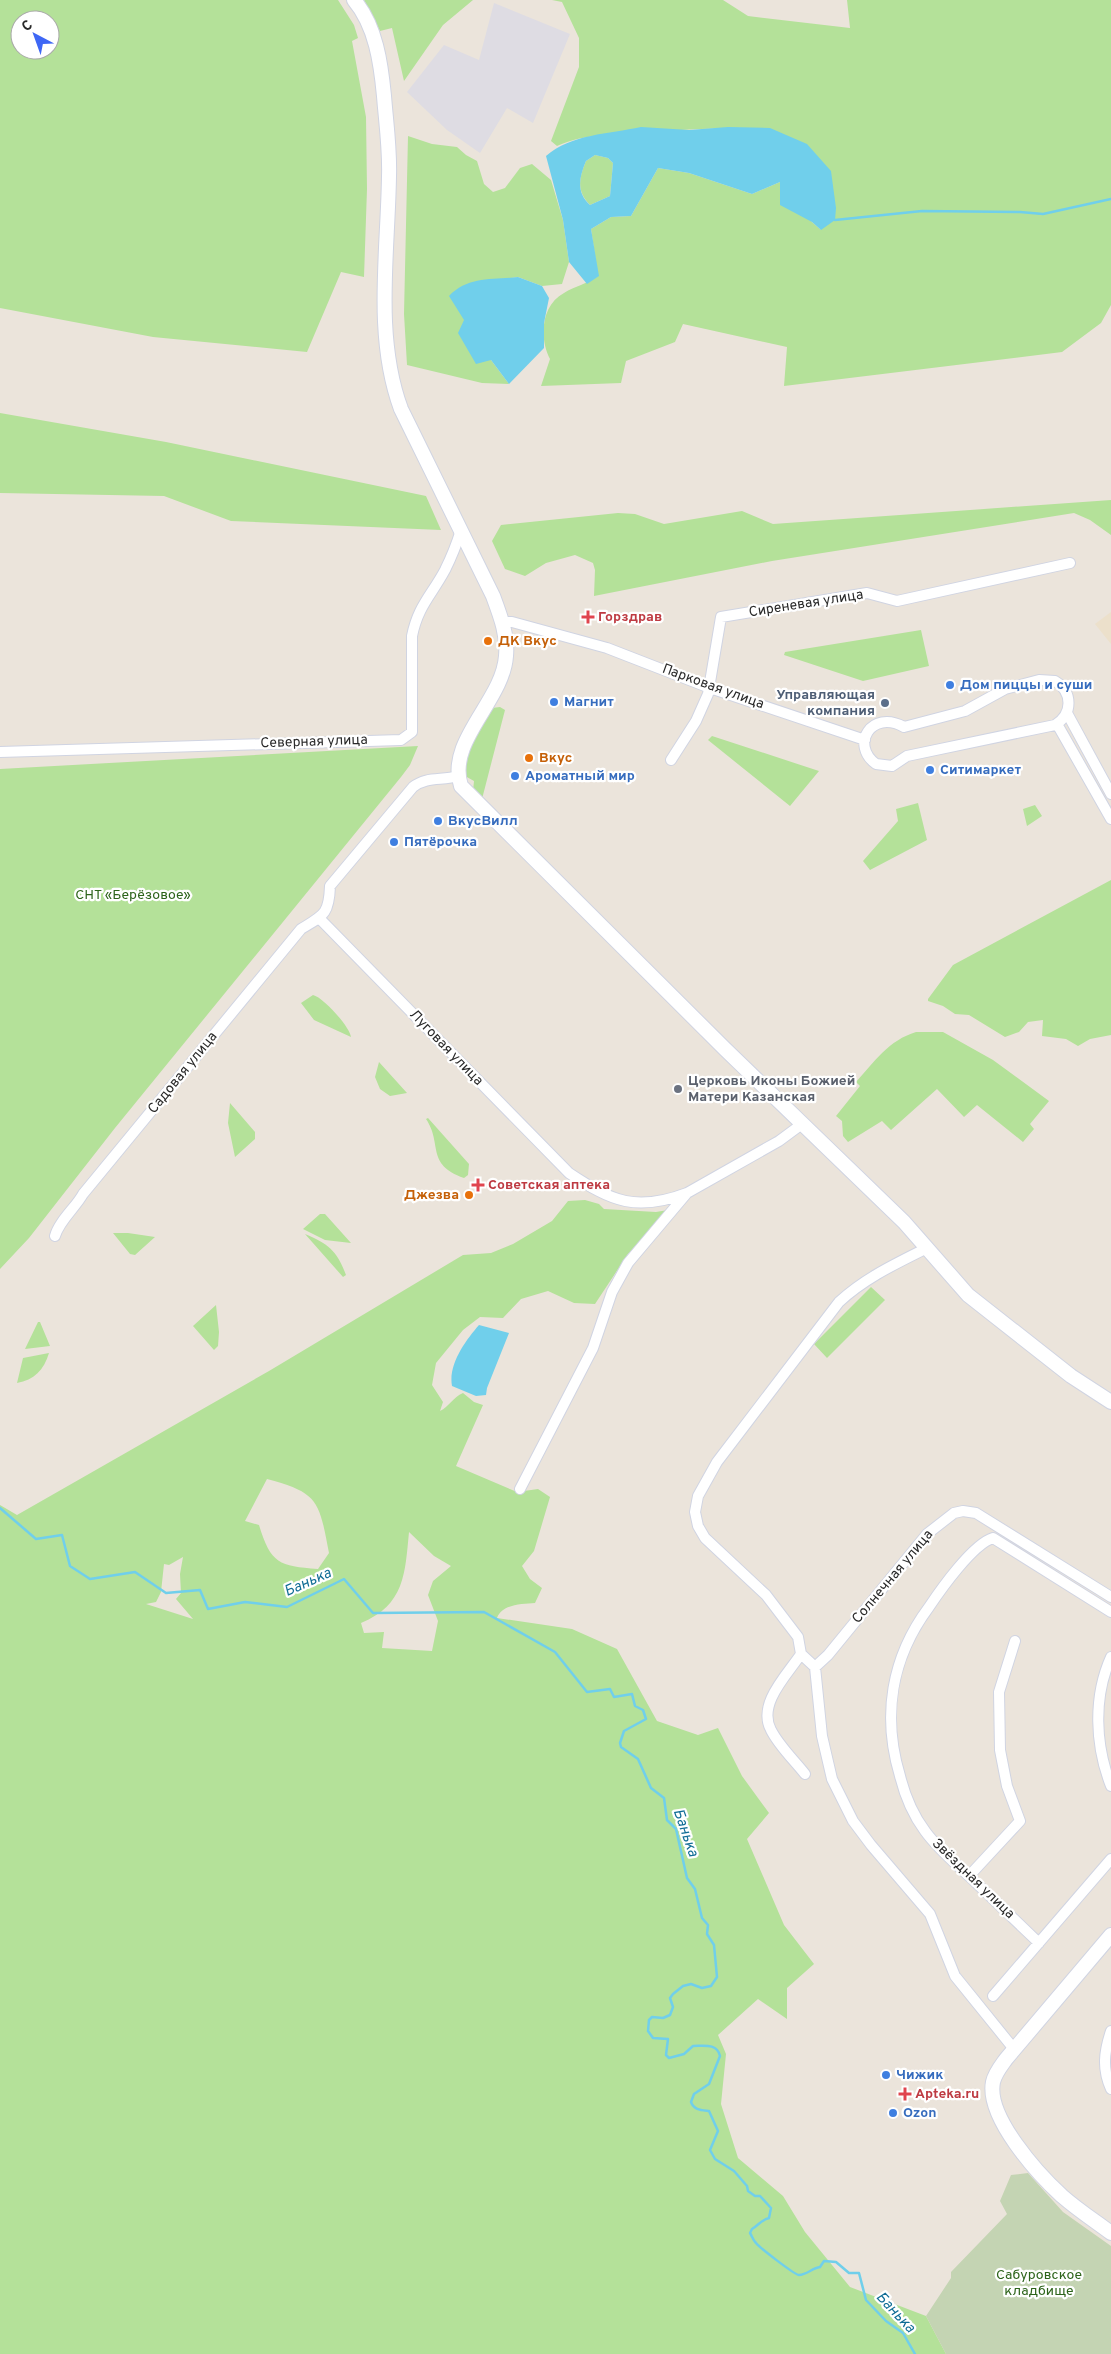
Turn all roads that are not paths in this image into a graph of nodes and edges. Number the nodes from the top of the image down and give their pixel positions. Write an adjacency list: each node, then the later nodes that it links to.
1 (354, 0): 2 (street)
2 (461, 530): 4 (street); 9 (street, Северная улица)
3 (1070, 563): 5 (street, Сиреневая улица)
4 (502, 622): 5 (street, Парковая улица); 11 (street)
5 (710, 688): 8 (street, Парковая улица); 10 (street, Сиреневая улица)
6 (1067, 713): 7 (street); 8 (street); 12 (street)
7 (1054, 725): 8 (street); 13 (street)
8 (865, 740)
9 (0, 752)
10 (671, 760)
11 (458, 776): 14 (street); 15 (street)
12 (1111, 794)
13 (1111, 819)
14 (319, 918): 16 (street, Луговая улица); 17 (street, Садовая улица)
15 (802, 1124): 16 (street); 18 (street)
16 (687, 1193): 20 (street)
17 (56, 1236)
18 (927, 1248): 19 (street); 24 (street)
19 (1111, 1402)
20 (520, 1489)
21 (1111, 1597): 26 (street, Солнечная улица)
22 (1111, 1612): 30 (street, Звёздная улица)
23 (1015, 1641): 30 (street)
24 (801, 1654): 26 (street); 27 (street)
25 (1111, 1657): 28 (street)
26 (814, 1667): 35 (street)
27 (805, 1774)
28 (1111, 1786)
29 (1111, 1859): 32 (street)
30 (969, 1876): 32 (street, Звёздная улица)
31 (1111, 1935): 35 (street)
32 (1039, 1943): 33 (street)
33 (993, 1996)
34 (1111, 2031): 36 (street)
35 (1014, 2049): 37 (street)
36 (1111, 2089)
37 (1111, 2233)

